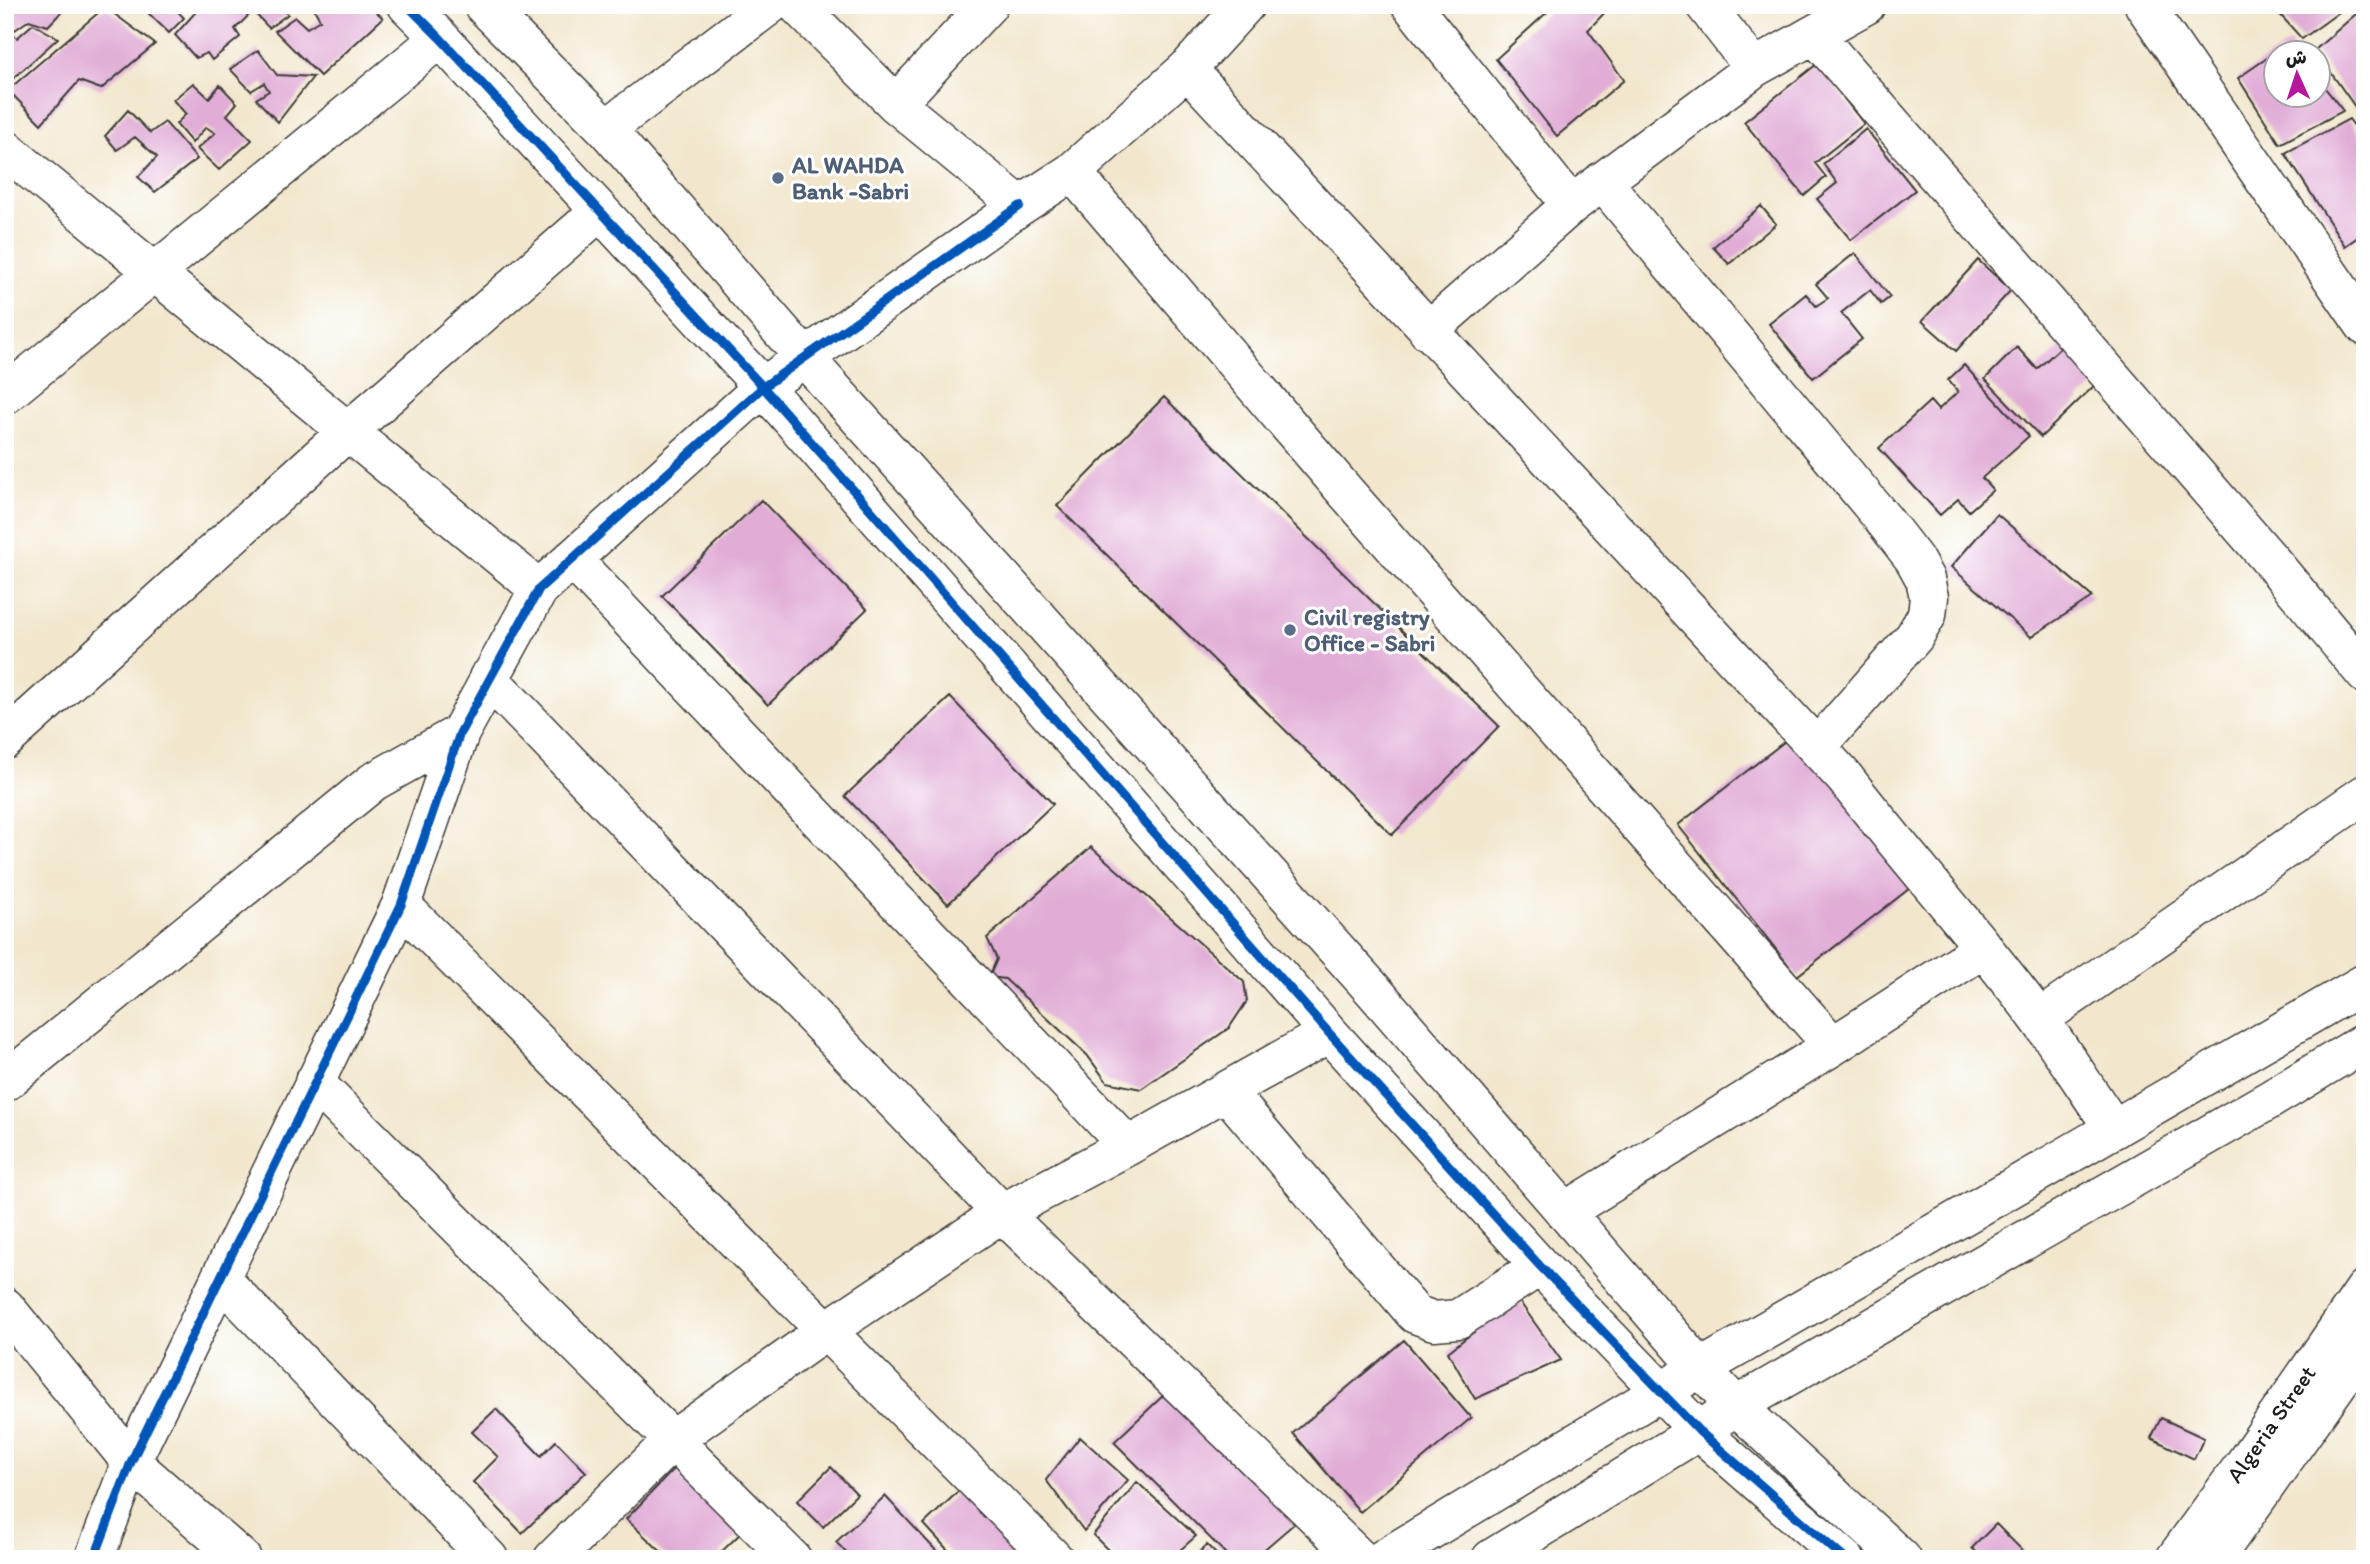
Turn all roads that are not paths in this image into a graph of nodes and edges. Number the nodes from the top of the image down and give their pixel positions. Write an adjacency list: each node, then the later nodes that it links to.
1 (407, 5): 12 (street)
2 (483, 5): 16 (street)
3 (770, 5): 16 (street)
4 (797, 5): 15 (street)
5 (988, 5): 15 (street)
6 (1245, 5): 14 (street)
7 (1411, 5): 20 (street)
8 (1705, 5): 13 (street)
9 (1866, 5): 11 (street)
10 (2144, 5): 24 (street)
11 (1815, 35): 13 (street); 32 (street)
12 (440, 38): 22 (street); 23 (street)
13 (1754, 68): 19 (street)
14 (1187, 69): 18 (street); 25 (street)
15 (896, 104): 21 (street)
16 (606, 128): 26 (street)
17 (5, 149): 23 (street)
18 (1072, 172): 21 (street); 44 (street)
19 (1602, 181): 20 (street); 36 (street)
20 (1571, 205): 25 (street)
21 (1020, 206): 26 (street)
22 (600, 211): 27 (street); 29 (street)
23 (154, 273): 28 (street); 29 (street)
24 (2365, 326)
25 (1428, 331): 36 (street)
26 (804, 357): 27 (street); 50 (street)
27 (763, 387): 30 (street); 42 (street)
28 (5, 396)
29 (347, 432): 31 (street); 35 (street)
30 (572, 559): 31 (street); 49 (street)
31 (539, 589): 33 (street)
32 (2365, 674)
33 (488, 678): 34 (street); 51 (street)
34 (460, 733): 38 (street); 45 (street)
35 (5, 740)
36 (1817, 747): 39 (street)
37 (2365, 794): 41 (street)
38 (401, 905): 46 (street); 56 (street)
39 (1984, 948): 41 (street); 44 (street)
40 (2365, 983): 48 (street)
41 (2039, 1019): 48 (street)
42 (1329, 1033): 47 (street); 52 (street)
43 (2365, 1042): 60 (street)
44 (1833, 1046): 50 (street)
45 (5, 1082)
46 (314, 1082): 53 (street); 62 (street)
47 (1227, 1092): 49 (street); 52 (street)
48 (2114, 1129): 58 (street)
49 (1128, 1146): 51 (street)
50 (1566, 1211): 58 (street)
51 (1002, 1213): 56 (street); 70 (street)
52 (1540, 1266): 59 (street)
53 (220, 1278): 63 (street); 66 (street)
54 (2365, 1289): 75 (street, Algeria Street)
55 (5, 1307): 63 (street)
56 (827, 1330): 62 (street); 69 (street)
57 (2365, 1345): 76 (street, Algeria Street)
58 (1701, 1369): 59 (street); 60 (street)
59 (1660, 1392): 61 (street); 71 (street)
60 (1736, 1406): 61 (street); 74 (street)
61 (1699, 1431): 72 (street); 73 (street)
62 (674, 1439): 67 (street); 68 (street)
63 (131, 1462): 64 (street); 65 (street)
64 (94, 1559)
65 (242, 1559)
66 (489, 1559)
67 (553, 1559)
68 (792, 1559)
69 (1054, 1559)
70 (1360, 1559)
71 (1383, 1559)
72 (1491, 1559)
73 (1845, 1559)
74 (1902, 1559)
75 (2175, 1559)
76 (2214, 1559)

